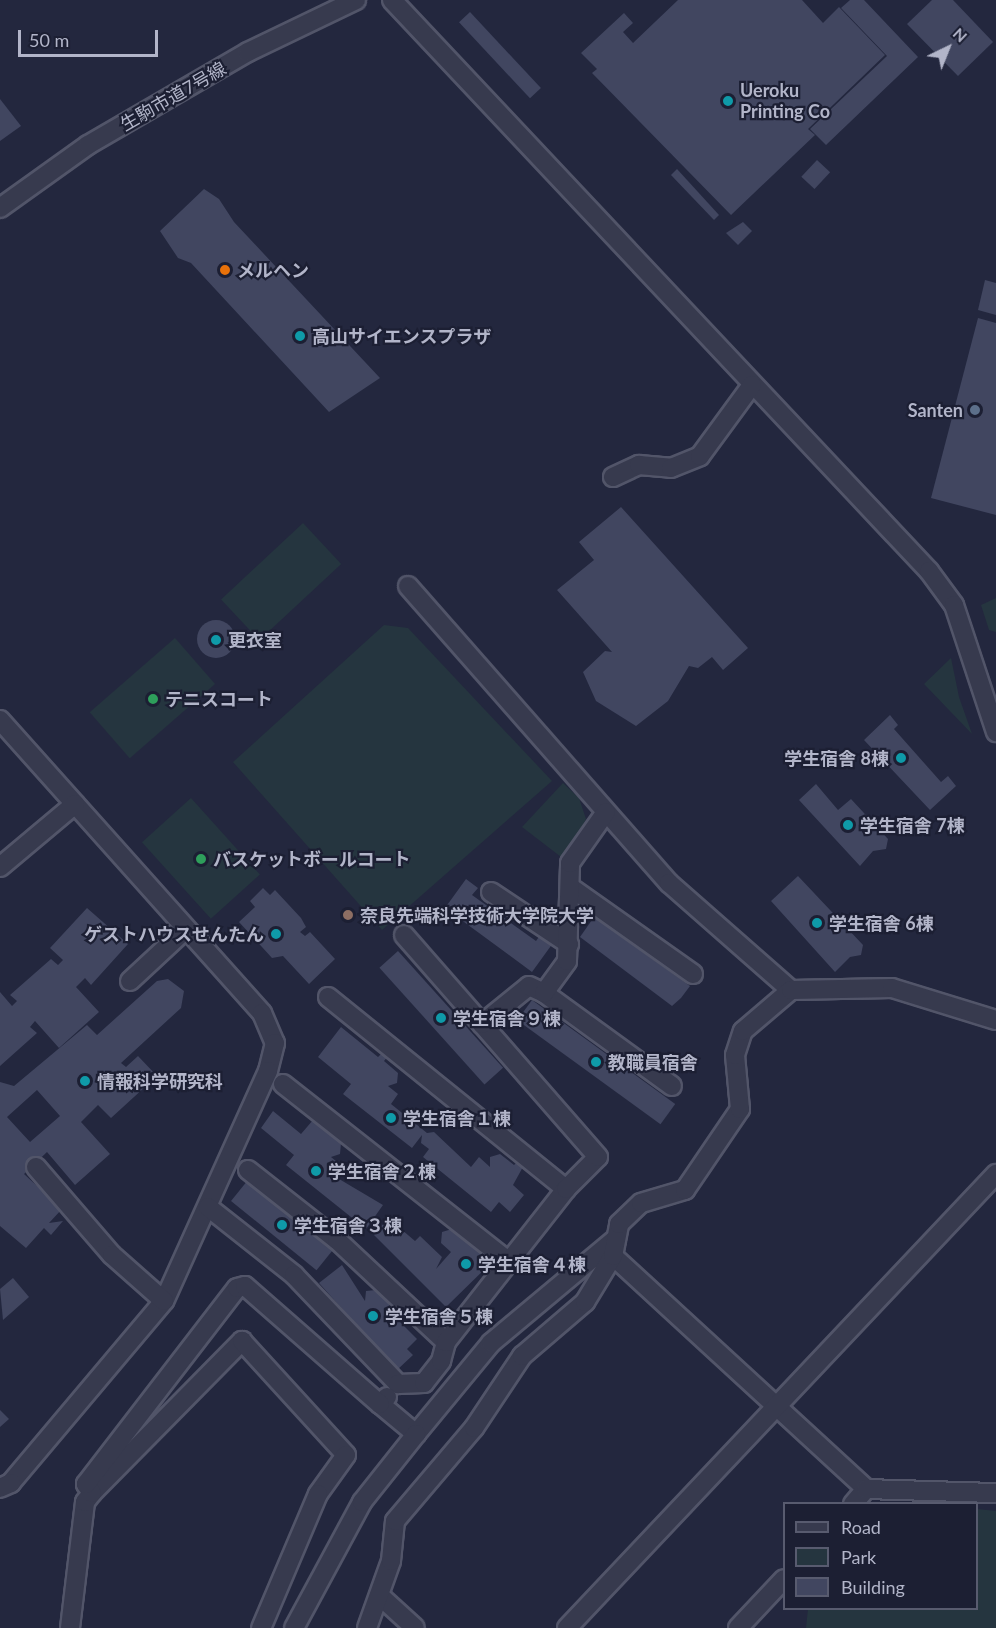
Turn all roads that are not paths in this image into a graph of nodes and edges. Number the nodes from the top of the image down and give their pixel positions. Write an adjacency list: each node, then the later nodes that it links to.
1 (356, 0): 3 (street, 生駒市道7号線)
2 (392, 0): 4 (street)
3 (0, 208)
4 (752, 385): 5 (street); 8 (street)
5 (613, 477)
6 (408, 586): 10 (street)
7 (0, 720): 9 (street)
8 (996, 732)
9 (75, 804): 11 (street); 14 (street)
10 (606, 812): 12 (street); 19 (street)
11 (0, 867)
12 (573, 889): 16 (street); 17 (street)
13 (491, 892): 16 (street)
14 (186, 929): 18 (street); 30 (street)
15 (404, 935): 23 (street)
16 (569, 944): 20 (street)
17 (693, 974)
18 (130, 981)
19 (791, 990): 22 (street); 31 (street)
20 (544, 993): 23 (street); 25 (street)
21 (328, 996): 29 (street)
22 (996, 1020)
23 (482, 1024): 29 (street)
24 (283, 1083): 32 (street)
25 (672, 1086)
26 (36, 1167): 33 (street)
27 (248, 1170): 34 (street)
28 (996, 1174): 37 (street)
29 (566, 1189): 32 (street)
30 (207, 1207): 33 (street); 35 (street)
31 (613, 1248): 37 (street); 38 (street); 45 (street)
32 (509, 1262): 34 (street)
33 (164, 1301): 39 (street)
34 (446, 1342): 35 (street)
35 (398, 1384): 36 (street)
36 (380, 1404): 38 (street); 41 (street)
37 (776, 1407): 40 (street); 51 (street)
38 (416, 1434): 48 (street)
39 (0, 1488)
40 (866, 1489): 42 (street); 43 (street)
41 (92, 1493): 46 (street); 47 (street)
42 (996, 1493)
43 (854, 1502)
44 (783, 1580): 52 (street)
45 (380, 1596): 49 (street); 50 (street)
46 (70, 1628)
47 (261, 1628)
48 (294, 1628)
49 (367, 1628)
50 (415, 1628)
51 (567, 1628)
52 (738, 1628)

